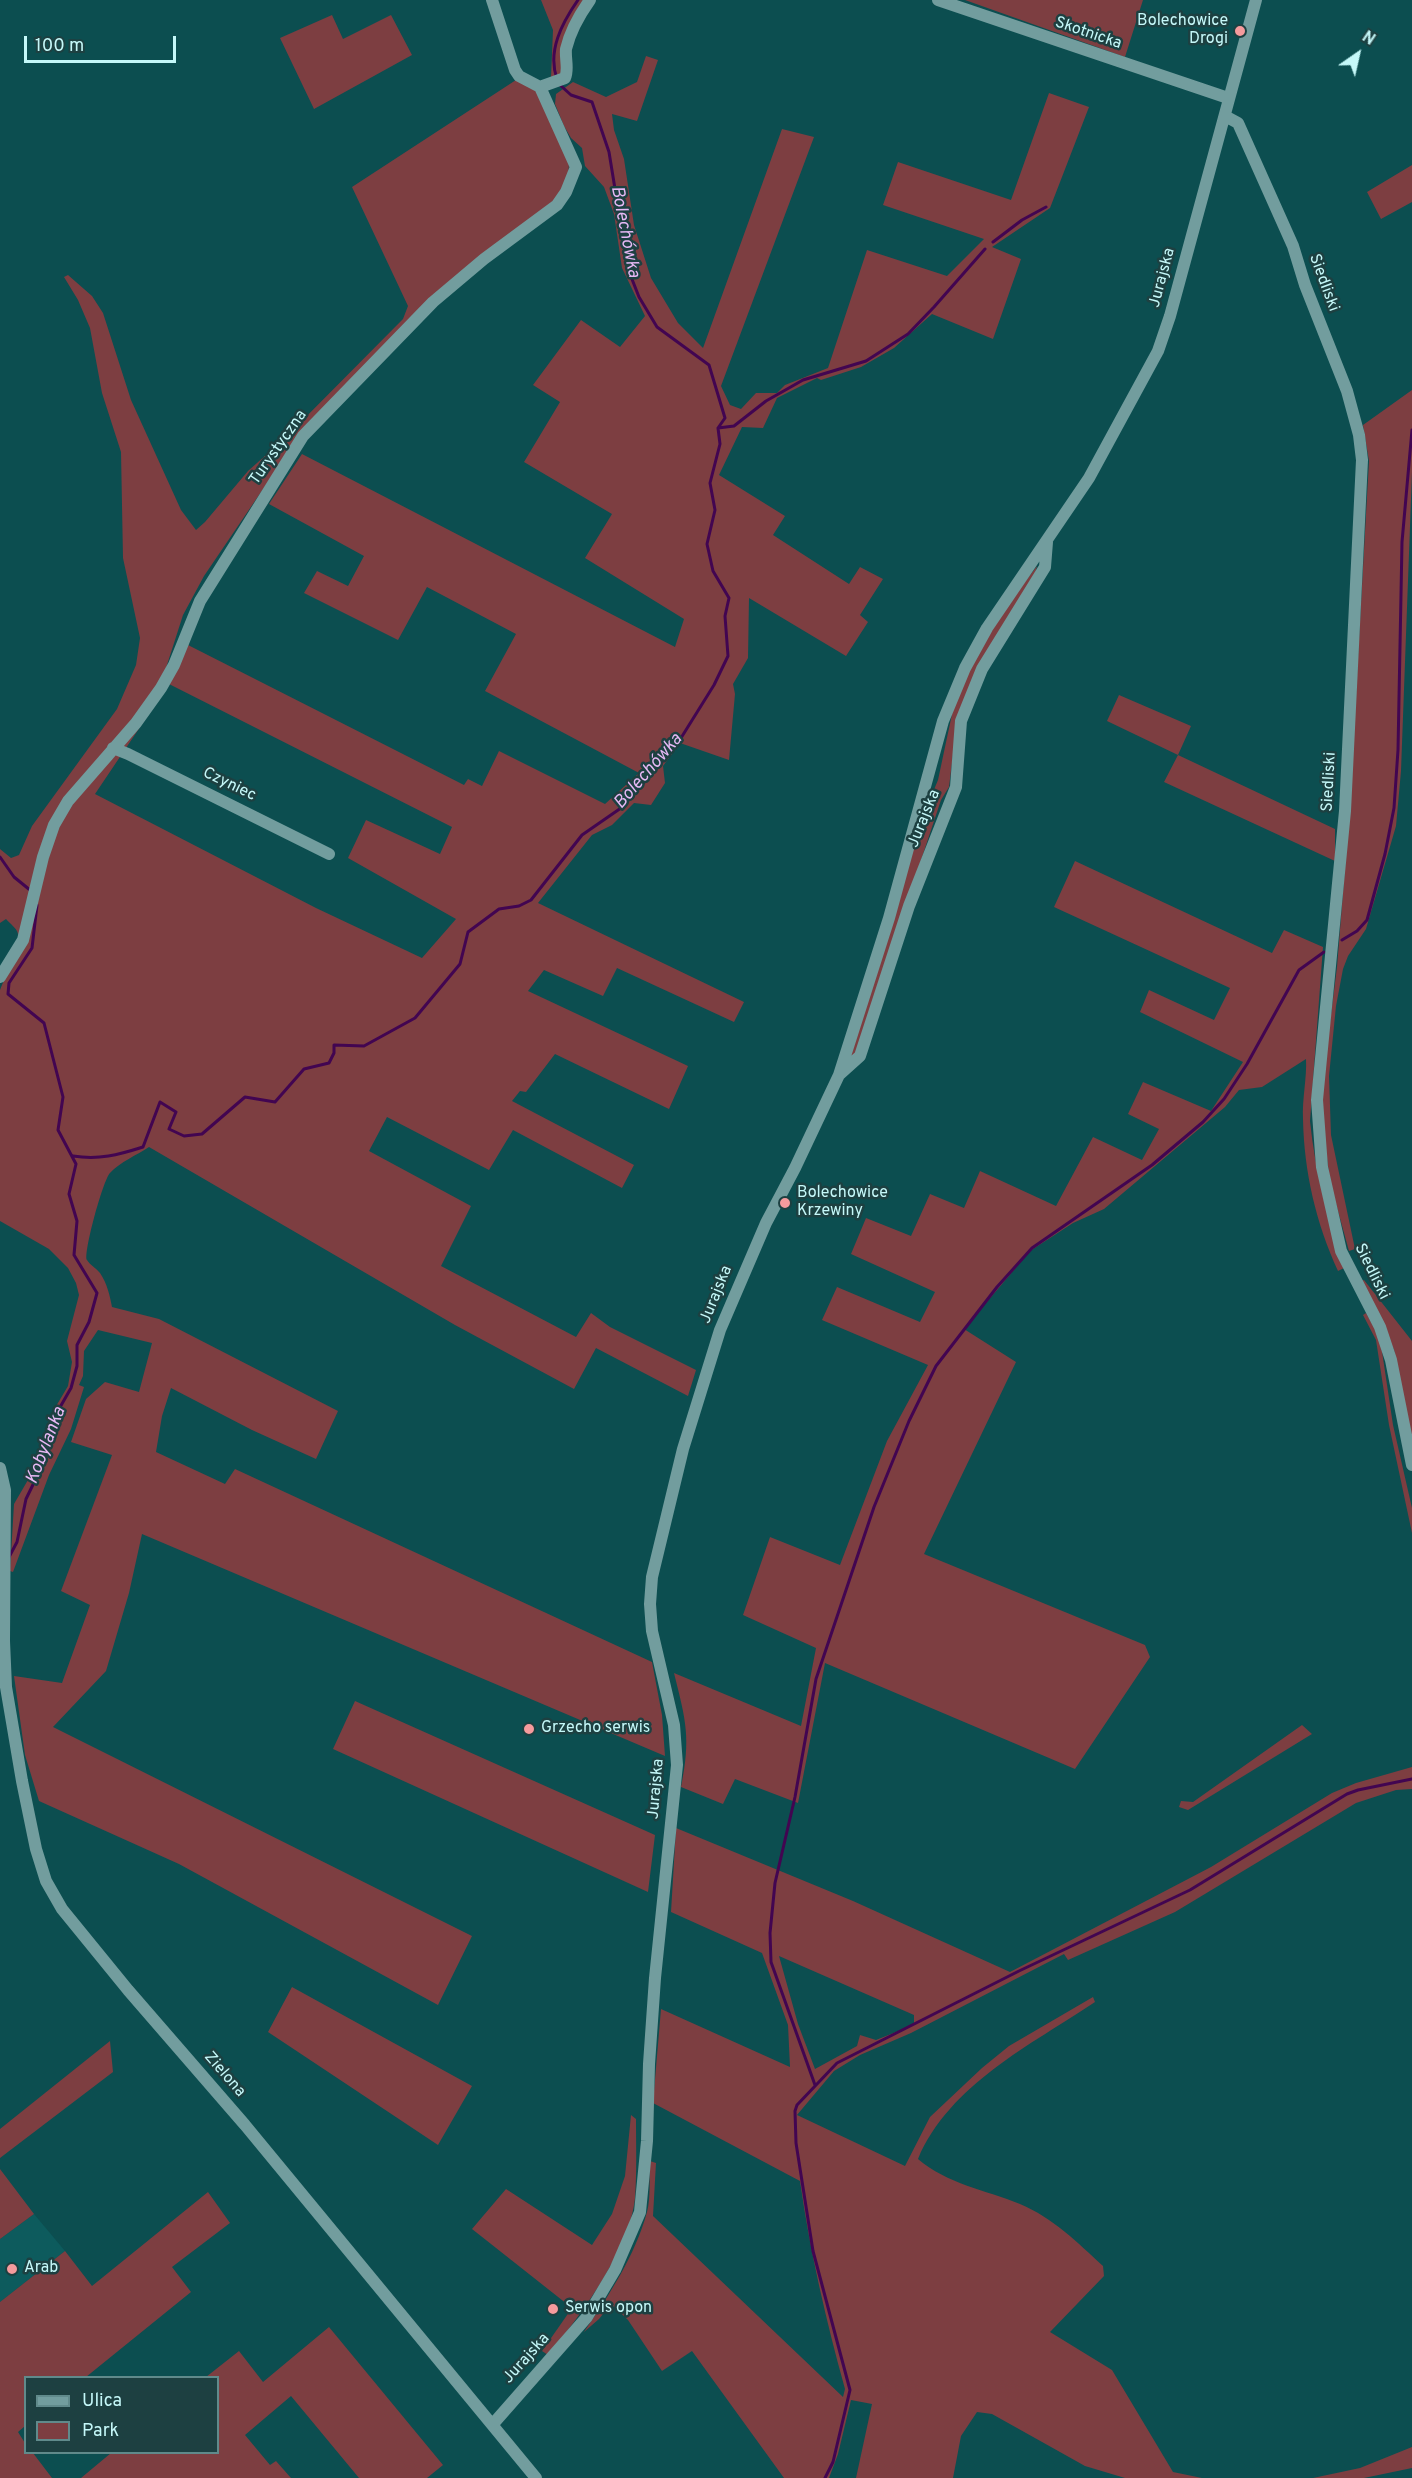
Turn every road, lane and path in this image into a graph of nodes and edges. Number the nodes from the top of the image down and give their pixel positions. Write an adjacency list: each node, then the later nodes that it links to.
1 (492, 0): 5 (street)
2 (590, 0): 5 (street)
3 (938, 0): 6 (street, Skotnicka)
4 (1256, 0): 6 (street, Jurajska)
5 (545, 86): 9 (street, Turystyczna)
6 (1228, 98): 7 (street, Jurajska)
7 (1225, 116): 8 (street, Jurajska); 13 (street, Siedliski)
8 (1047, 541): 12 (street, Jurajska); 12 (street, Jurajska)
9 (113, 748): 10 (street, Czyniec); 11 (street, Turystyczna)
10 (329, 854)
11 (0, 977)
12 (839, 1075): 16 (street, Jurajska)
13 (1412, 1465)
14 (0, 1468): 15 (street, Zielona)
15 (2, 1640): 16 (street, Zielona)
16 (493, 2424): 17 (street, Zielona)
17 (536, 2478)

